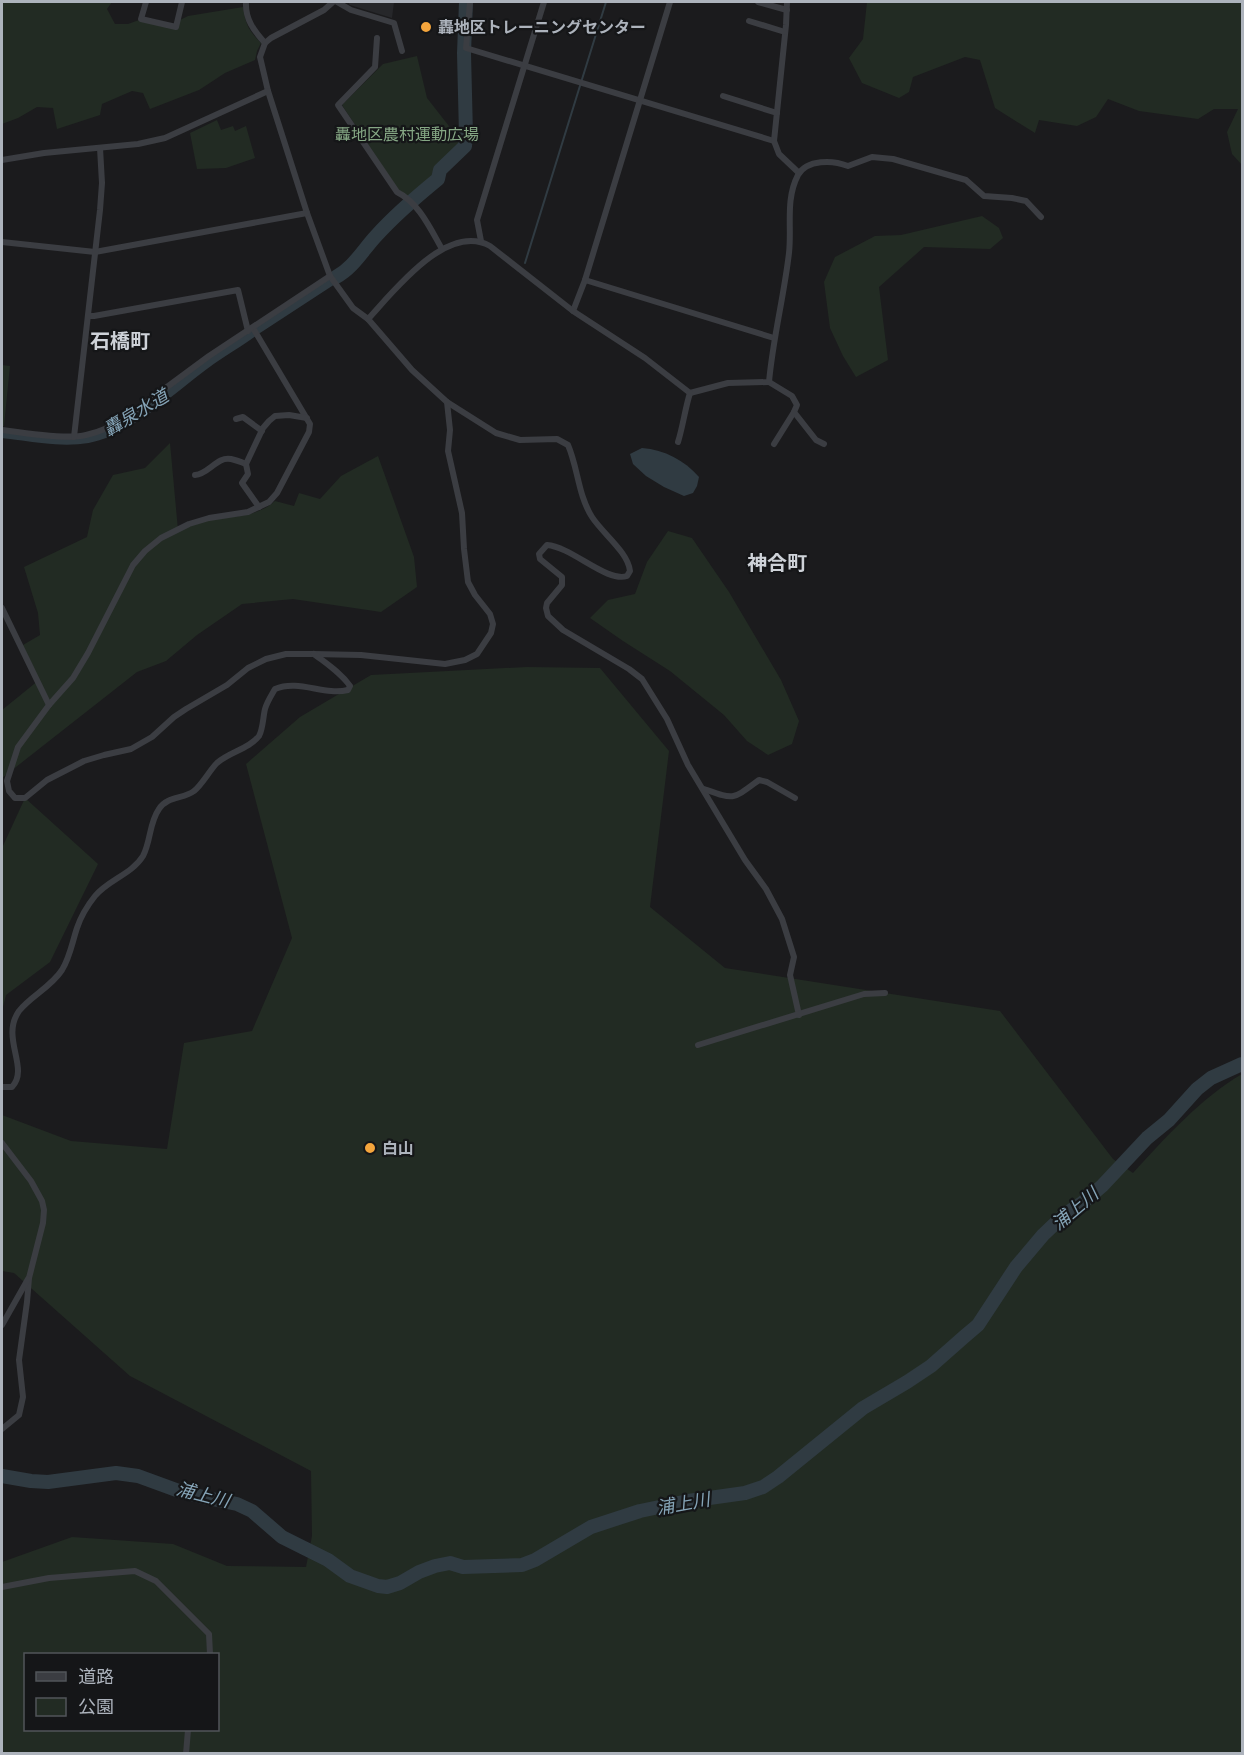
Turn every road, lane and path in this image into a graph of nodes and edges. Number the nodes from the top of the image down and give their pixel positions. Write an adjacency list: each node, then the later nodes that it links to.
1 (146, 2): 2 (street)
2 (182, 2)
3 (246, 2): 14 (street)
4 (335, 2): 14 (street); 15 (street)
5 (470, 2): 16 (street)
6 (544, 2): 16 (street)
7 (670, 2): 19 (street)
8 (758, 2): 10 (street)
9 (787, 2): 10 (street)
10 (787, 10): 12 (street)
11 (749, 21): 12 (street)
12 (785, 32): 20 (street)
13 (377, 38): 29 (street)
14 (265, 43): 17 (street)
15 (402, 51)
16 (525, 66): 19 (street); 27 (street)
17 (268, 91): 22 (street); 25 (street)
18 (723, 96): 20 (street)
19 (639, 100): 21 (street); 32 (street)
20 (777, 112): 21 (street)
21 (774, 141): 24 (street)
22 (100, 148): 23 (street); 30 (street)
23 (2, 160)
24 (799, 173): 26 (street); 37 (street)
25 (307, 213): 30 (street); 31 (street)
26 (1041, 217)
27 (481, 241): 29 (street); 33 (street)
28 (2, 242): 30 (street)
29 (442, 249): 35 (street)
30 (95, 252): 34 (street)
31 (330, 276): 35 (street); 36 (street)
32 (585, 280): 33 (street); 37 (street)
33 (573, 310): 39 (street)
34 (88, 316): 36 (street); 46 (street)
35 (368, 319): 40 (street)
36 (251, 330): 42 (street); 46 (street)
37 (774, 338): 38 (street)
38 (769, 382): 39 (street); 41 (street)
39 (690, 393): 47 (street)
40 (447, 402): 54 (street); 56 (street)
41 (794, 412): 48 (street); 49 (street)
42 (307, 418): 45 (street); 52 (street)
43 (236, 419): 45 (street)
44 (2, 430): 46 (street)
45 (262, 431): 50 (street)
46 (74, 437)
47 (678, 442)
48 (774, 444)
49 (824, 444)
50 (246, 464): 51 (street); 52 (street)
51 (195, 475)
52 (259, 507): 55 (street)
53 (2, 608): 55 (street)
54 (313, 654): 55 (street); 61 (street)
55 (49, 705)
56 (704, 789): 57 (street); 59 (street)
57 (795, 798)
58 (885, 993): 59 (street)
59 (799, 1015): 60 (street)
60 (698, 1045)
61 (2, 1087)
62 (2, 1143): 63 (street)
63 (28, 1278): 64 (street); 65 (street)
64 (2, 1325)
65 (2, 1429)
66 (2, 1587): 67 (street)
67 (210, 1653)
68 (188, 1731): 69 (street)
69 (186, 1754)

